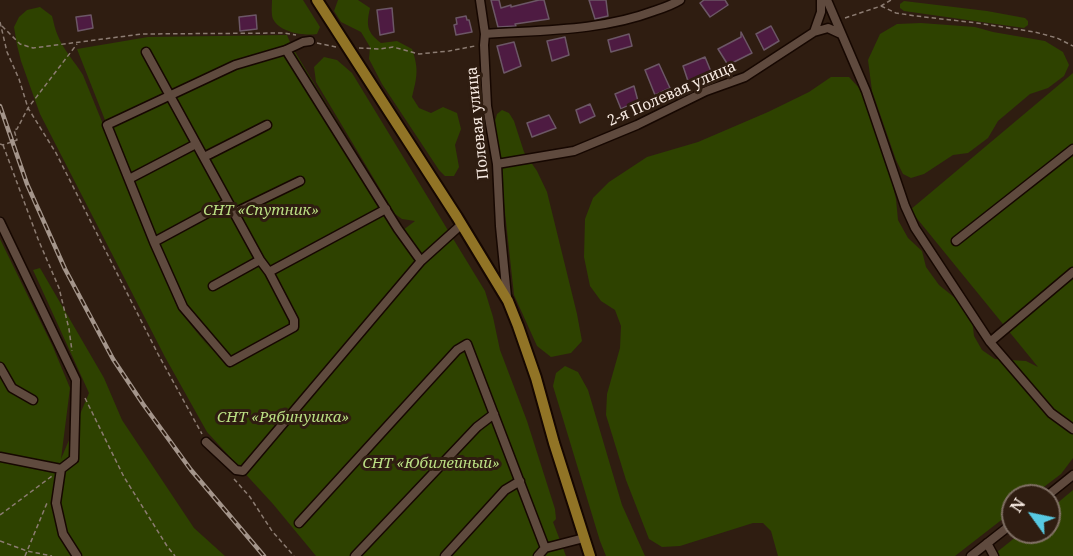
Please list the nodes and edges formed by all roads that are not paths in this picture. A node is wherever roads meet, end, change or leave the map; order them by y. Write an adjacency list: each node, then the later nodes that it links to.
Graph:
1 (317, 0): 24 (main road)
2 (480, 0): 7 (street, Полевая улица)
3 (680, 0): 7 (street)
4 (821, 0): 6 (street)
5 (827, 0): 8 (street)
6 (814, 32): 8 (street); 17 (street, 2-я Полевая улица)
7 (485, 33): 17 (street, Полевая улица)
8 (841, 34): 33 (street)
9 (310, 41): 10 (street)
10 (286, 50): 12 (street); 21 (street)
11 (146, 52): 12 (street)
12 (170, 96): 14 (street); 18 (street)
13 (267, 125): 16 (street)
14 (196, 144): 16 (street); 18 (street)
15 (1073, 150): 25 (street)
16 (204, 157): 20 (street)
17 (498, 164): 32 (street, Полевая улица)
18 (129, 179): 26 (street)
19 (300, 181): 22 (street)
20 (228, 202): 22 (street); 26 (street)
21 (386, 209): 28 (street); 29 (street)
22 (234, 213): 27 (street)
23 (0, 222): 40 (street)
24 (462, 224): 28 (street); 32 (main road)
25 (956, 241)
26 (154, 242): 29 (street)
27 (260, 260): 29 (street); 31 (street)
28 (422, 261): 38 (street)
29 (269, 272)
30 (1073, 272): 33 (street)
31 (213, 286)
32 (508, 301): 46 (main road)
33 (990, 342): 37 (street)
34 (0, 367): 35 (street)
35 (33, 400)
36 (494, 414): 42 (street); 44 (street); 50 (street)
37 (1073, 429)
38 (206, 442)
39 (0, 456): 40 (street)
40 (61, 469): 49 (street)
41 (1073, 475): 43 (street)
42 (519, 481): 48 (street); 51 (street)
43 (1061, 485)
44 (299, 523)
45 (1001, 532): 47 (street)
46 (584, 538): 48 (street); 53 (main road)
47 (987, 543): 54 (street); 55 (street)
48 (545, 548): 52 (street)
49 (77, 556)
50 (355, 556)
51 (445, 556)
52 (538, 556)
53 (590, 556)
54 (971, 556)
55 (994, 556)

